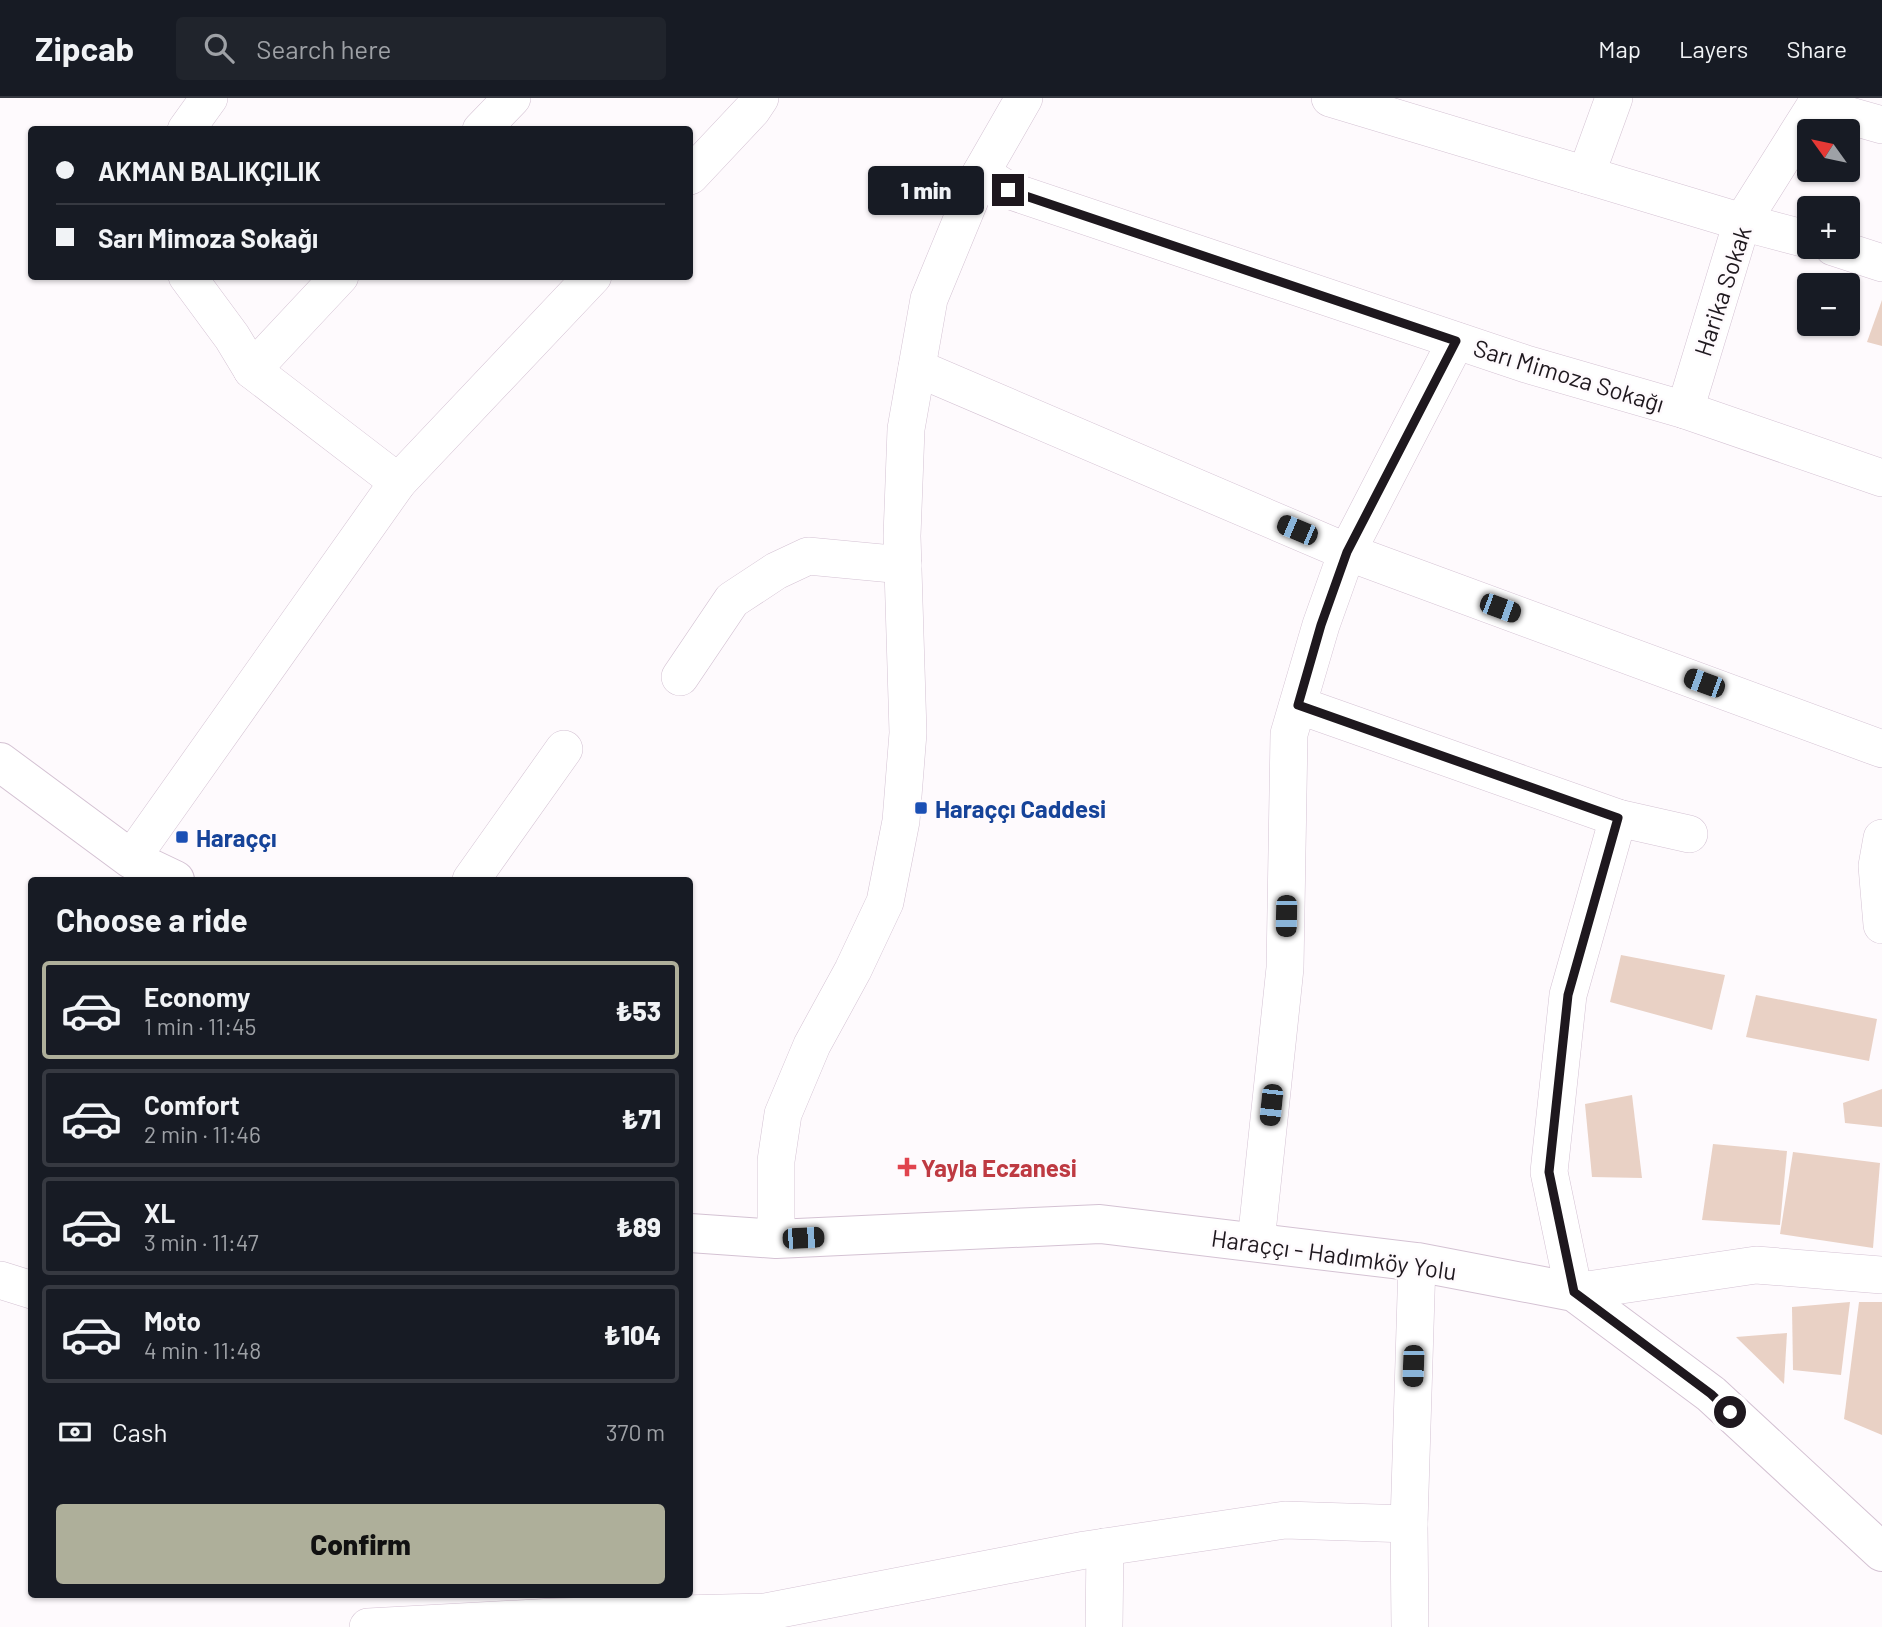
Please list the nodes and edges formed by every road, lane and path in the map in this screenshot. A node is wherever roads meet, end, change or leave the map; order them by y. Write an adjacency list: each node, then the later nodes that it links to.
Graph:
1 (209, 98): 8 (street)
2 (760, 98): 10 (street)
3 (1024, 98): 11 (street)
4 (1330, 98): 12 (street)
5 (1614, 98): 12 (street)
6 (508, 99): 9 (street)
7 (1882, 125): 13 (street, Harika Sokak)
8 (189, 126)
9 (484, 126)
10 (693, 173)
11 (981, 173): 20 (street, Sarı Mimoza Sokağı); 21 (street)
12 (1586, 175): 13 (street)
13 (1742, 222): 14 (street); 23 (street, Harika Sokak)
14 (1797, 237)
15 (1860, 256): 16 (street)
16 (1882, 263)
17 (190, 280): 22 (street)
18 (336, 280): 22 (street)
19 (589, 280): 25 (street)
20 (1456, 341): 23 (street, Sarı Mimoza Sokağı); 26 (street)
21 (917, 368): 26 (street); 27 (street)
22 (252, 370): 25 (street)
23 (1685, 410): 24 (street, Sarı Mimoza Sokağı)
24 (1882, 478)
25 (398, 482): 36 (street)
26 (1347, 552): 29 (street); 31 (street)
27 (903, 565): 28 (street); 41 (street)
28 (680, 677)
29 (1298, 705): 33 (street); 42 (street)
30 (564, 749): 38 (street)
31 (1882, 749)
32 (0, 762): 36 (main road)
33 (1618, 818): 34 (street); 47 (street)
34 (1689, 834)
35 (1882, 838): 39 (street)
36 (131, 859): 37 (main road)
37 (169, 877)
38 (473, 877)
39 (1882, 925)
40 (693, 1233): 41 (main road, Haraççı - Hadımköy Yolu)
41 (776, 1239): 42 (main road, Haraççı - Hadımköy Yolu)
42 (1256, 1242): 43 (main road, Haraççı - Hadımköy Yolu)
43 (1417, 1262): 47 (main road, Haraççı - Hadımköy Yolu); 48 (street)
44 (1882, 1275): 47 (street)
45 (0, 1280): 46 (street)
46 (28, 1289)
47 (1574, 1292): 50 (main road, Haraççı - Hadımköy Yolu)
48 (1409, 1524): 49 (street); 54 (street)
49 (1105, 1547): 51 (street); 53 (street)
50 (1882, 1552)
51 (555, 1613): 52 (street)
52 (368, 1627)
53 (1104, 1627)
54 (1410, 1627)

